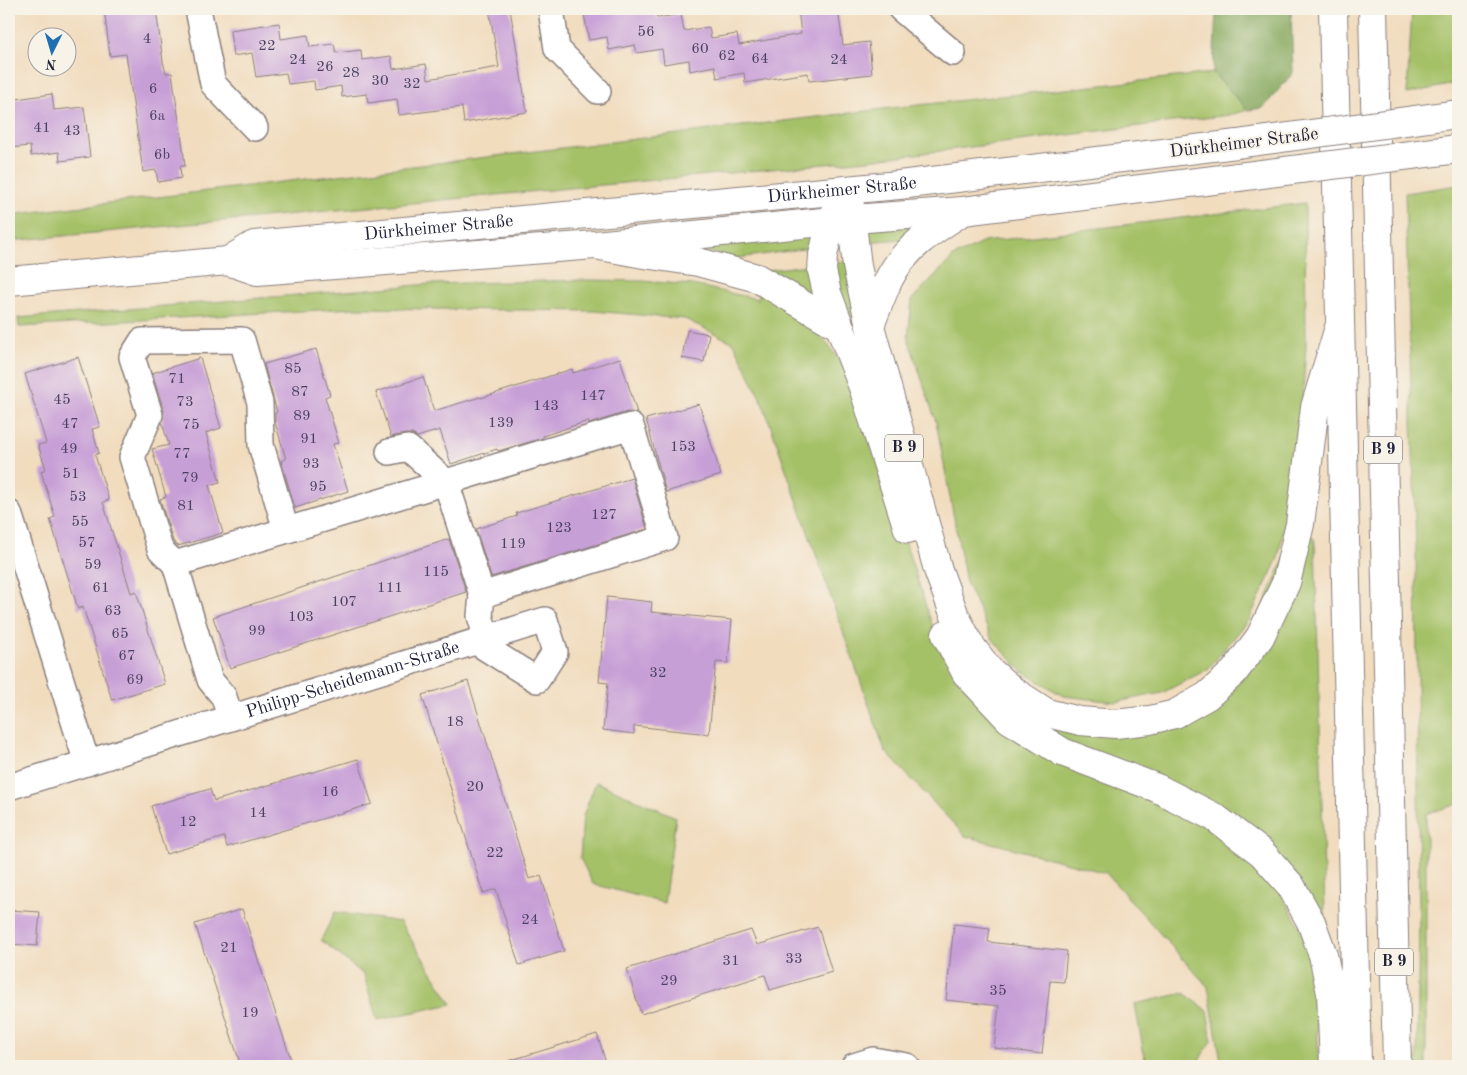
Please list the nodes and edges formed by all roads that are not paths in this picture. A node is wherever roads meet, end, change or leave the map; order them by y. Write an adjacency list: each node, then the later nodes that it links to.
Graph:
1 (198, 9): 11 (street)
2 (551, 9): 9 (street)
3 (901, 9): 8 (street)
4 (1333, 9): 19 (main road, B 9)
5 (1373, 9): 7 (main road, B 9)
6 (1388, 9): 7 (main road)
7 (1374, 42): 35 (main road, B 9)
8 (953, 53)
9 (598, 91)
10 (1458, 114): 13 (main road, Dürkheimer Straße, bridge)
11 (255, 128)
12 (1458, 149): 14 (main road, Dürkheimer Straße, bridge)
13 (848, 190): 15 (main road); 17 (main road, Dürkheimer Straße)
14 (963, 210): 15 (main road, Dürkheimer Straße); 21 (main road)
15 (841, 220): 16 (main road, Dürkheimer Straße); 20 (main road); 21 (main road, B 9)
16 (596, 245): 17 (main road, Dürkheimer Straße); 20 (main road)
17 (228, 261): 18 (main road, Dürkheimer Straße)
18 (9, 281)
19 (1340, 324): 21 (main road, B 9); 34 (main road, B 9)
20 (839, 326): 33 (main road)
21 (870, 326)
22 (389, 452): 23 (street)
23 (446, 482): 25 (street, Philipp-Scheidemann-Straße); 27 (street); 27 (street, Philipp-Scheidemann-Straße)
24 (9, 513): 29 (street)
25 (286, 530): 26 (street, Philipp-Scheidemann-Straße); 26 (street, Philipp-Scheidemann-Straße)
26 (174, 564): 28 (street, Philipp-Scheidemann-Straße)
27 (478, 618): 28 (street, Philipp-Scheidemann-Straße)
28 (226, 697): 29 (street, Philipp-Scheidemann-Straße)
29 (87, 762): 30 (street, Philipp-Scheidemann-Straße)
30 (9, 787)
31 (854, 1066): 32 (street)
32 (907, 1066)
33 (1334, 1066)
34 (1357, 1066)
35 (1396, 1066)

